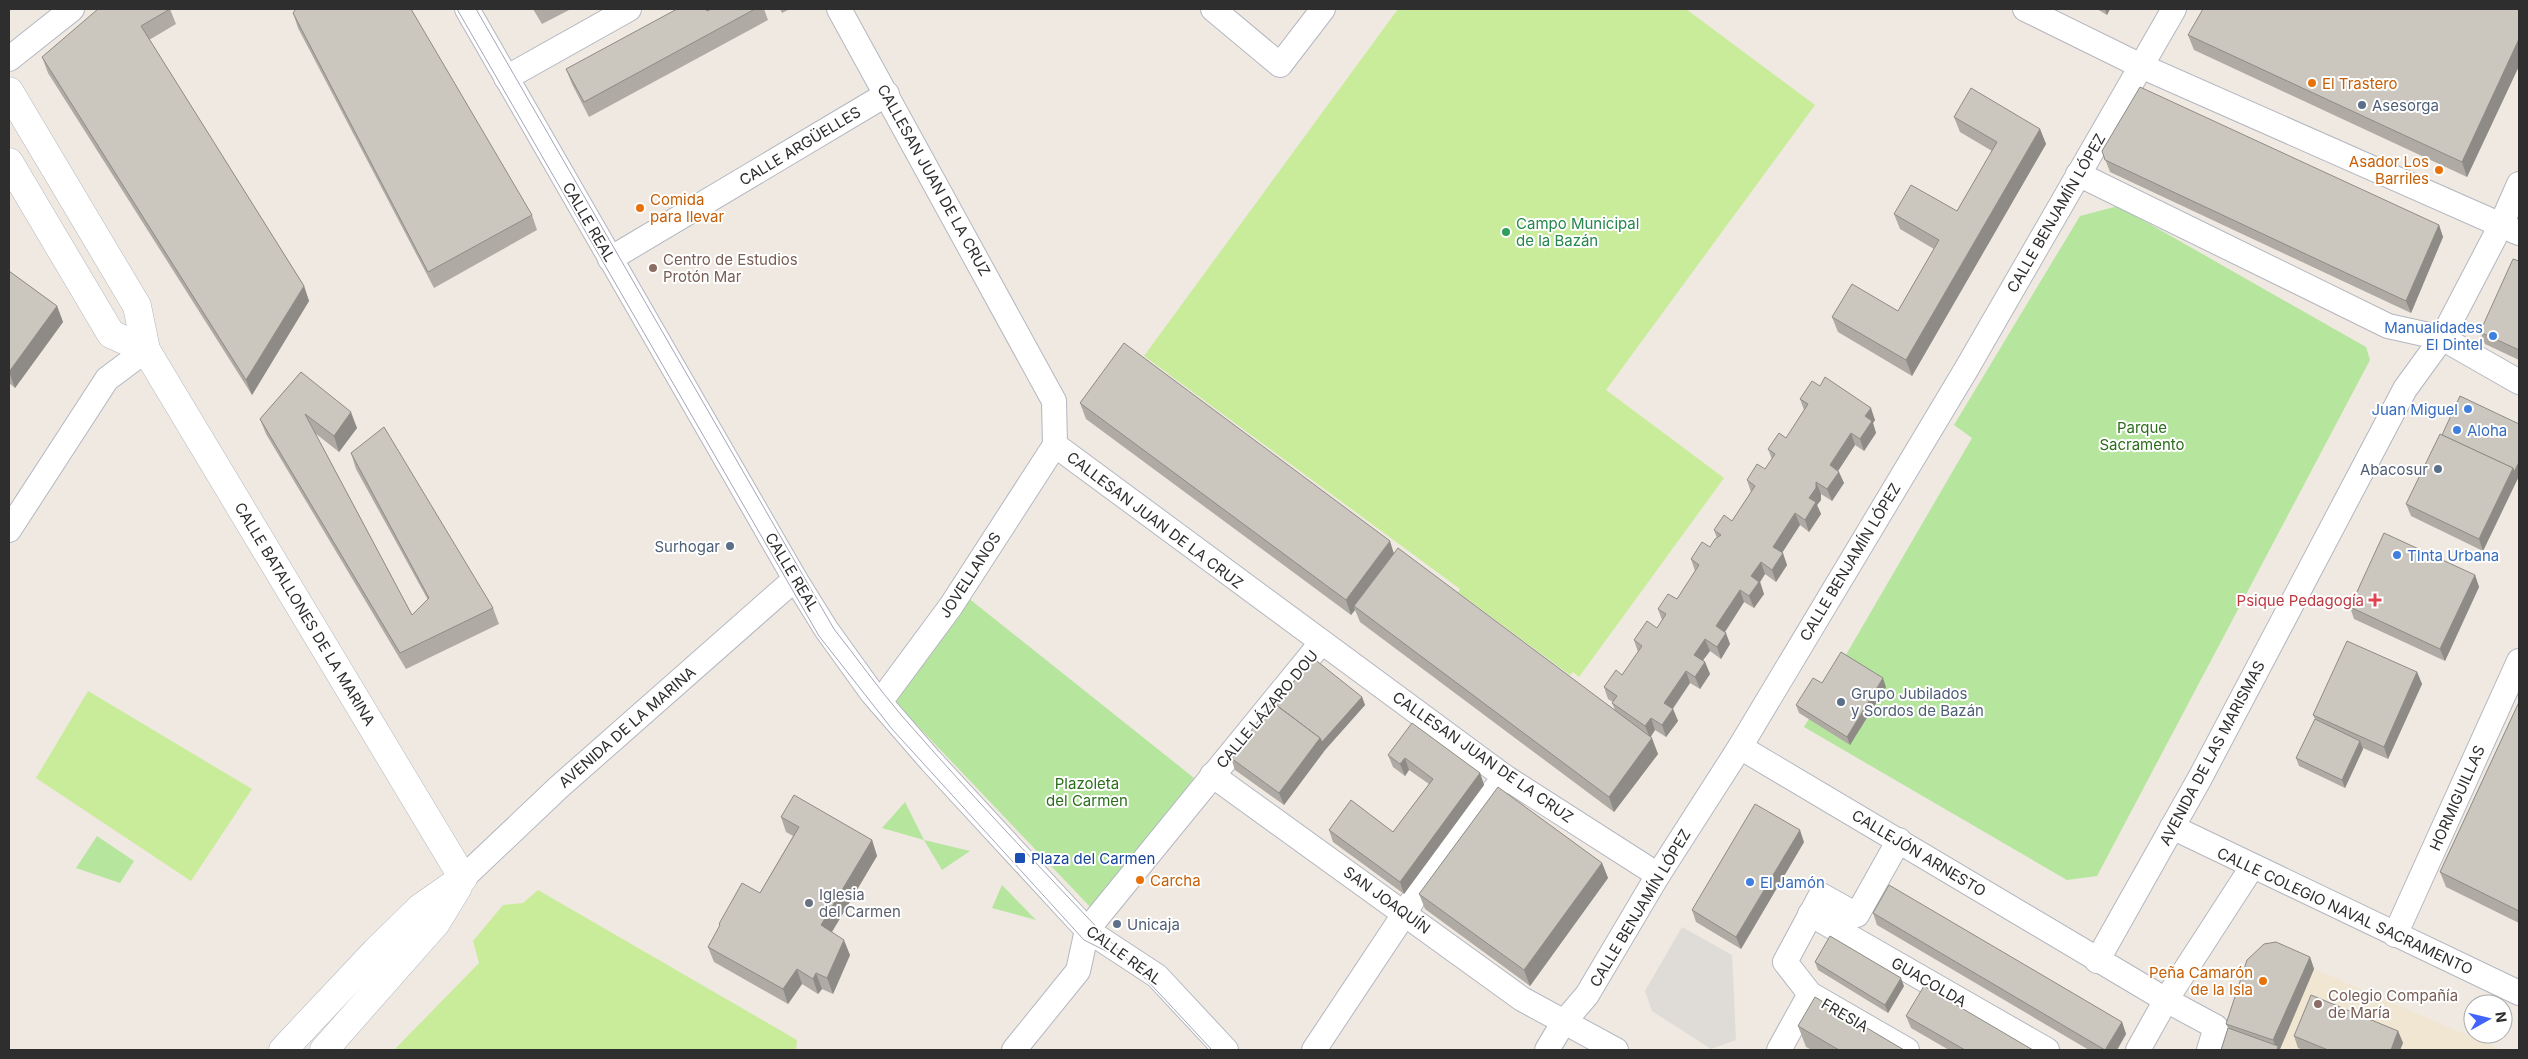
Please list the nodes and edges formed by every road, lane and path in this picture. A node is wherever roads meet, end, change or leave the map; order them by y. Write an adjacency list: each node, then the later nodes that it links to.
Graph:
1 (72, 9): 10 (street)
2 (467, 9): 12 (street, CALLE REAL)
3 (629, 9): 12 (street)
4 (839, 9): 14 (street, CALLESAN JUAN DE LA CRUZ)
5 (1213, 9): 9 (street)
6 (1323, 9): 9 (street)
7 (2025, 9): 11 (street)
8 (2174, 9): 11 (street, CALLE BENJAMÍN LÓPEZ)
9 (1239, 17)
10 (9, 59)
11 (2141, 66): 16 (street, CALLE BENJAMÍN LÓPEZ); 18 (street)
12 (506, 78): 19 (street, CALLE REAL)
13 (9, 91): 21 (street, CALLE BATALLONES DE LA MARINA)
14 (887, 94): 19 (street, CALLE ARGÜELLES); 23 (street, CALLESAN JUAN DE LA CRUZ)
15 (9, 162): 21 (street)
16 (2078, 174): 20 (street); 29 (street, CALLE BENJAMÍN LÓPEZ)
17 (2519, 184): 18 (street, AVENIDA DE LAS MARISMAS)
18 (2510, 229): 20 (street, AVENIDA DE LAS MARISMAS)
19 (610, 259): 25 (street, CALLE REAL)
20 (2442, 338): 22 (street); 32 (street, AVENIDA DE LAS MARISMAS)
21 (146, 350): 24 (street); 36 (street, CALLE BATALLONES DE LA MARINA)
22 (2519, 382)
23 (1055, 445): 26 (street, CALLESAN JUAN DE LA CRUZ); 28 (street, JOVELLANOS)
24 (9, 530)
25 (795, 579): 28 (street, CALLE REAL); 36 (street, AVENIDA DE LA MARINA)
26 (1321, 643): 30 (street, CALLE LÁZARO DOU); 31 (street, CALLESAN JUAN DE LA CRUZ)
27 (2516, 676): 40 (street, HORMIGUILLAS)
28 (880, 702): 39 (street, CALLE REAL)
29 (1740, 747): 33 (street, CALLEJÓN ARNESTO); 35 (street, CALLE BENJAMÍN LÓPEZ)
30 (1212, 775): 37 (street, SAN JOAQUÍN); 39 (street, CALLE LÁZARO DOU)
31 (1505, 777): 35 (street, CALLESAN JUAN DE LA CRUZ); 37 (street)
32 (2172, 827): 34 (street, CALLE COLEGIO NAVAL SACRAMENTO); 41 (street, AVENIDA DE LAS MARISMAS)
33 (1899, 840): 38 (street); 41 (street, CALLEJÓN ARNESTO)
34 (2252, 867): 40 (street, CALLE COLEGIO NAVAL SACRAMENTO); 44 (street)
35 (1658, 875): 45 (street, CALLE BENJAMÍN LÓPEZ)
36 (463, 878): 47 (street, AVENIDA DE LA MARINA); 48 (street, AVENIDA DE LA MARINA)
37 (1405, 913): 45 (street, SAN JOAQUÍN); 51 (street)
38 (1810, 914): 43 (street); 55 (street, GUACOLDA)
39 (1087, 930): 49 (street); 50 (street, CALLE REAL)
40 (2395, 935): 42 (street, CALLE COLEGIO NAVAL SACRAMENTO)
41 (2097, 961): 44 (street)
42 (2519, 993)
43 (1810, 994): 53 (street); 54 (street, FRESIA)
44 (2166, 1000): 56 (street); 57 (street)
45 (1563, 1023): 46 (street, SAN JOAQUÍN); 52 (street, CALLE BENJAMÍN LÓPEZ)
46 (1611, 1048)
47 (283, 1050)
48 (324, 1050)
49 (1014, 1050)
50 (1226, 1050)
51 (1314, 1050)
52 (1548, 1050)
53 (1779, 1050)
54 (1907, 1050)
55 (2047, 1050)
56 (2138, 1050)
57 (2209, 1050)

